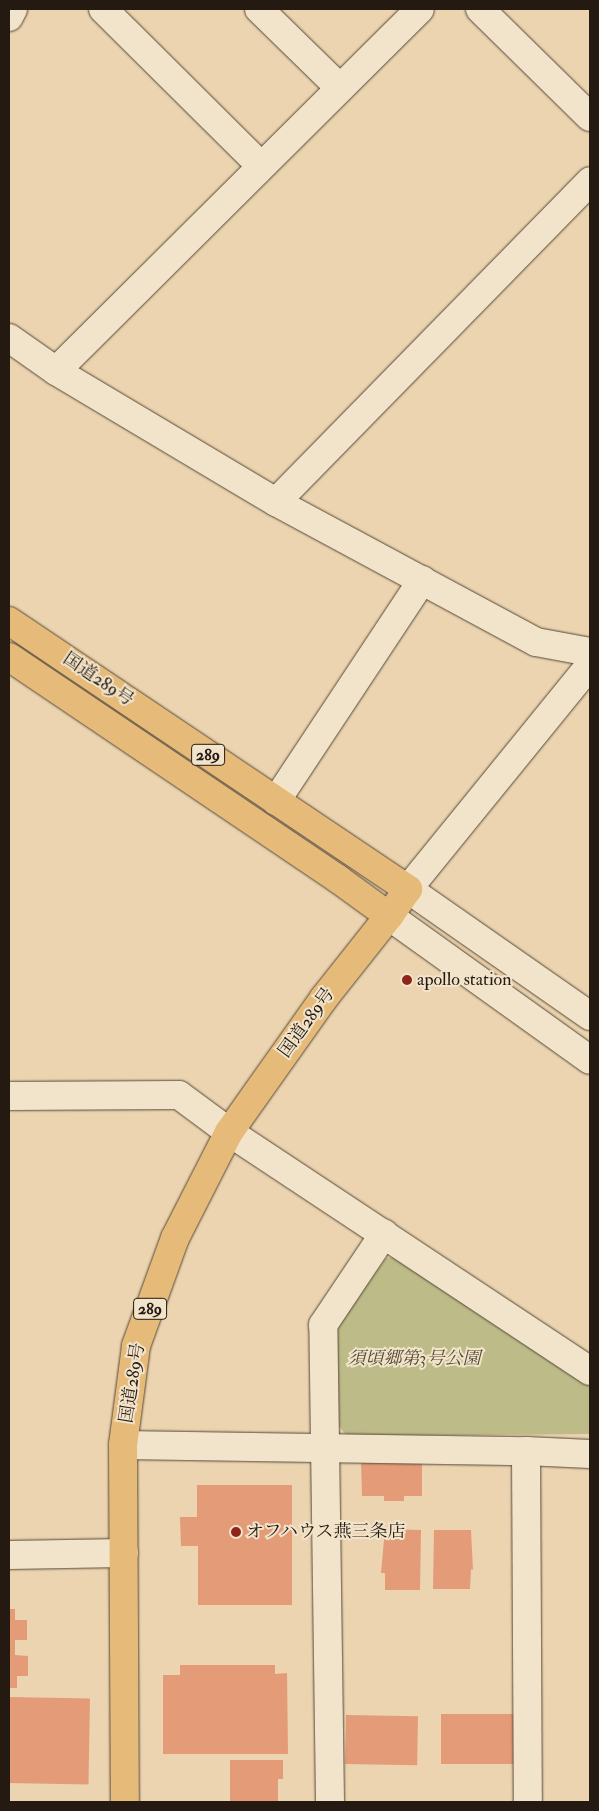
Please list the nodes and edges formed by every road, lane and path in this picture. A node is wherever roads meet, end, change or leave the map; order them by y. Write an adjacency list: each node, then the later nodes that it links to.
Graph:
1 (13, 9): 6 (street)
2 (103, 9): 9 (street)
3 (259, 9): 7 (street)
4 (420, 9): 7 (street)
5 (480, 9): 8 (street)
6 (9, 17)
7 (340, 88): 9 (street)
8 (590, 116)
9 (261, 166): 12 (street)
10 (590, 181): 13 (street)
11 (9, 338): 12 (street)
12 (56, 371): 13 (street)
13 (276, 502): 14 (street)
14 (422, 580): 16 (street); 19 (street)
15 (9, 621): 19 (highway, 国道289号 / 289)
16 (590, 652)
17 (9, 657): 21 (highway, 国道289号 / 289)
18 (590, 665): 20 (street)
19 (276, 801): 20 (highway, 国道289号 / 289)
20 (408, 889): 21 (highway, 国道289号 / 289); 22 (street)
21 (389, 916): 23 (street); 25 (highway, 国道289号 / 289)
22 (590, 1016)
23 (590, 1060)
24 (9, 1096): 25 (street)
25 (229, 1132): 26 (street); 28 (highway, 国道289号 / 289)
26 (384, 1234): 27 (street); 29 (street)
27 (590, 1372)
28 (123, 1445): 29 (street); 32 (highway, 国道289号 / 289)
29 (326, 1448): 30 (street); 35 (street)
30 (526, 1450): 31 (street); 36 (street)
31 (590, 1454)
32 (124, 1553): 33 (street); 34 (highway, 国道289号 / 289)
33 (9, 1555)
34 (125, 1802)
35 (330, 1802)
36 (528, 1802)

